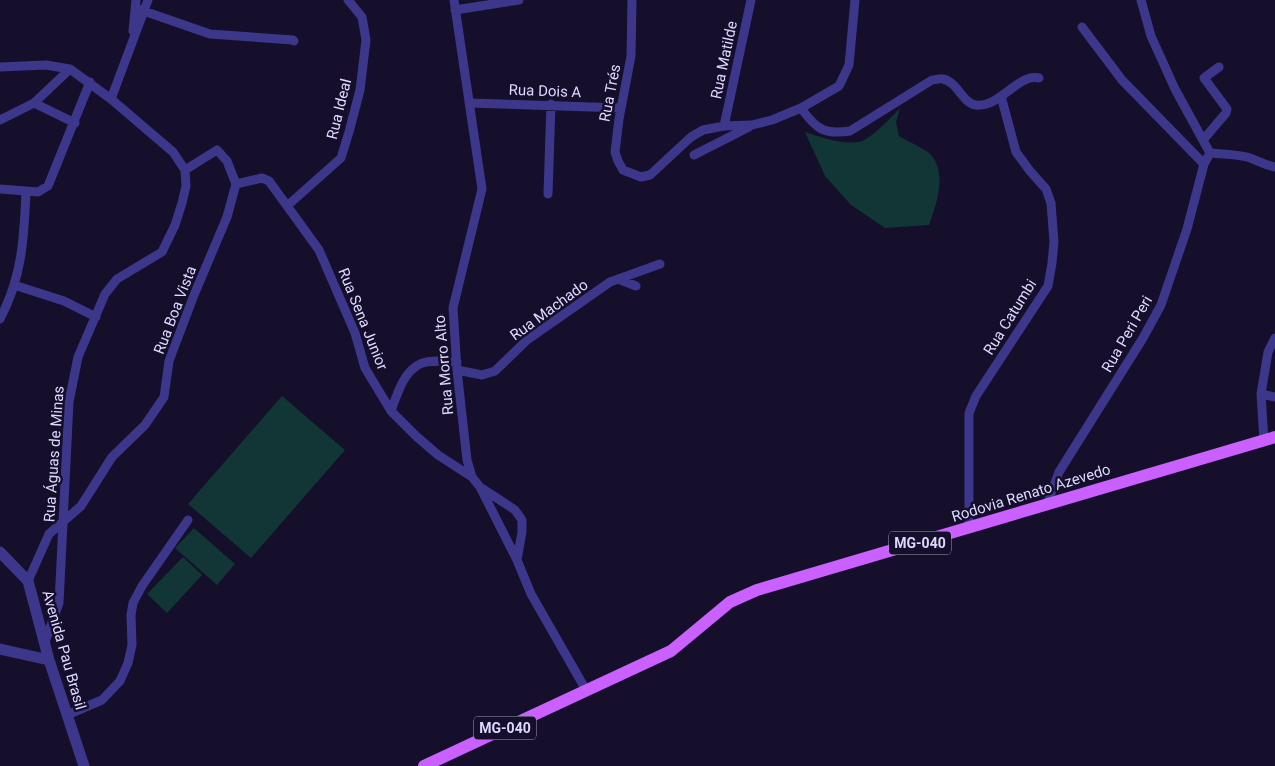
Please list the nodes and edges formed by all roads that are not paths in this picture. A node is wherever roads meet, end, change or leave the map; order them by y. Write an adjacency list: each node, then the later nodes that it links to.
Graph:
1 (148, 0): 9 (street)
2 (348, 0): 38 (street, Rua Ideal)
3 (518, 0): 8 (street)
4 (632, 0): 22 (street, Rua Trés)
5 (751, 0): 27 (street, Rua Matilde)
6 (855, 0): 23 (street)
7 (1141, 0): 28 (street)
8 (454, 5): 20 (street, Rua Morro Alto)
9 (138, 6): 11 (street); 18 (street)
10 (1082, 27): 31 (street)
11 (294, 42)
12 (1219, 67): 28 (street)
13 (0, 68): 14 (street)
14 (70, 69): 16 (street); 19 (street)
15 (1039, 78): 17 (street)
16 (90, 82): 18 (street); 25 (street)
17 (1002, 96): 23 (street); 56 (street, Rua Catumbi)
18 (111, 99): 33 (street)
19 (34, 103): 24 (street); 25 (street)
20 (469, 103): 21 (street, Rua Dois A); 46 (street, Rua Morro Alto)
21 (550, 104): 22 (street, Rua Dois A); 37 (street)
22 (621, 108): 27 (street, Rua Trés)
23 (801, 108): 26 (street)
24 (0, 120)
25 (75, 123): 36 (street)
26 (752, 125): 27 (street); 30 (street)
27 (724, 126)
28 (1203, 140): 29 (street)
29 (1210, 153): 31 (street, Rua Peri Peri); 32 (street)
30 (694, 155)
31 (1204, 164): 53 (street, Rua Peri Peri)
32 (1275, 167)
33 (185, 170): 34 (street); 43 (street, Rua Águas de Minas)
34 (236, 184): 38 (street, Rua Sena Junior); 54 (street, Rua Boa Vista)
35 (0, 189): 36 (street)
36 (26, 192): 41 (street)
37 (548, 194)
38 (287, 206): 49 (street, Rua Sena Junior)
39 (660, 264): 40 (street, Rua Machado)
40 (618, 279): 42 (street); 46 (street, Rua Machado)
41 (14, 285): 43 (street); 44 (street)
42 (636, 286)
43 (96, 317): 54 (street, Rua Águas de Minas)
44 (0, 319)
45 (1275, 338): 47 (street)
46 (457, 366): 49 (street, Rua Machado); 51 (street, Rua Morro Alto)
47 (1261, 394): 48 (street); 50 (street)
48 (1275, 397)
49 (391, 411): 51 (street, Rua Sena Junior)
50 (1269, 439): 53 (main road, Rodovia Renato Azevedo / MG-040)
51 (472, 477): 52 (street, Rua Morro Alto)
52 (480, 487): 58 (street); 58 (street, Rua Morro Alto)
53 (1047, 504): 56 (main road, Rodovia Renato Azevedo / MG-040)
54 (64, 520): 59 (street, Rua Boa Vista); 60 (street, Rua Águas de Minas)
55 (188, 520): 64 (street)
56 (970, 528): 63 (main road, Rodovia Renato Azevedo / MG-040)
57 (0, 552): 59 (street, Avenida Pau Brasil)
58 (517, 560): 63 (street)
59 (28, 581): 60 (street, Avenida Pau Brasil)
60 (45, 642): 62 (street, Avenida Pau Brasil)
61 (0, 649): 62 (street)
62 (48, 660): 64 (street, Avenida Pau Brasil)
63 (586, 690): 66 (main road, Rodovia Renato Azevedo / MG-040)
64 (67, 715): 65 (street, Avenida Pau Brasil)
65 (84, 766)
66 (424, 766)

